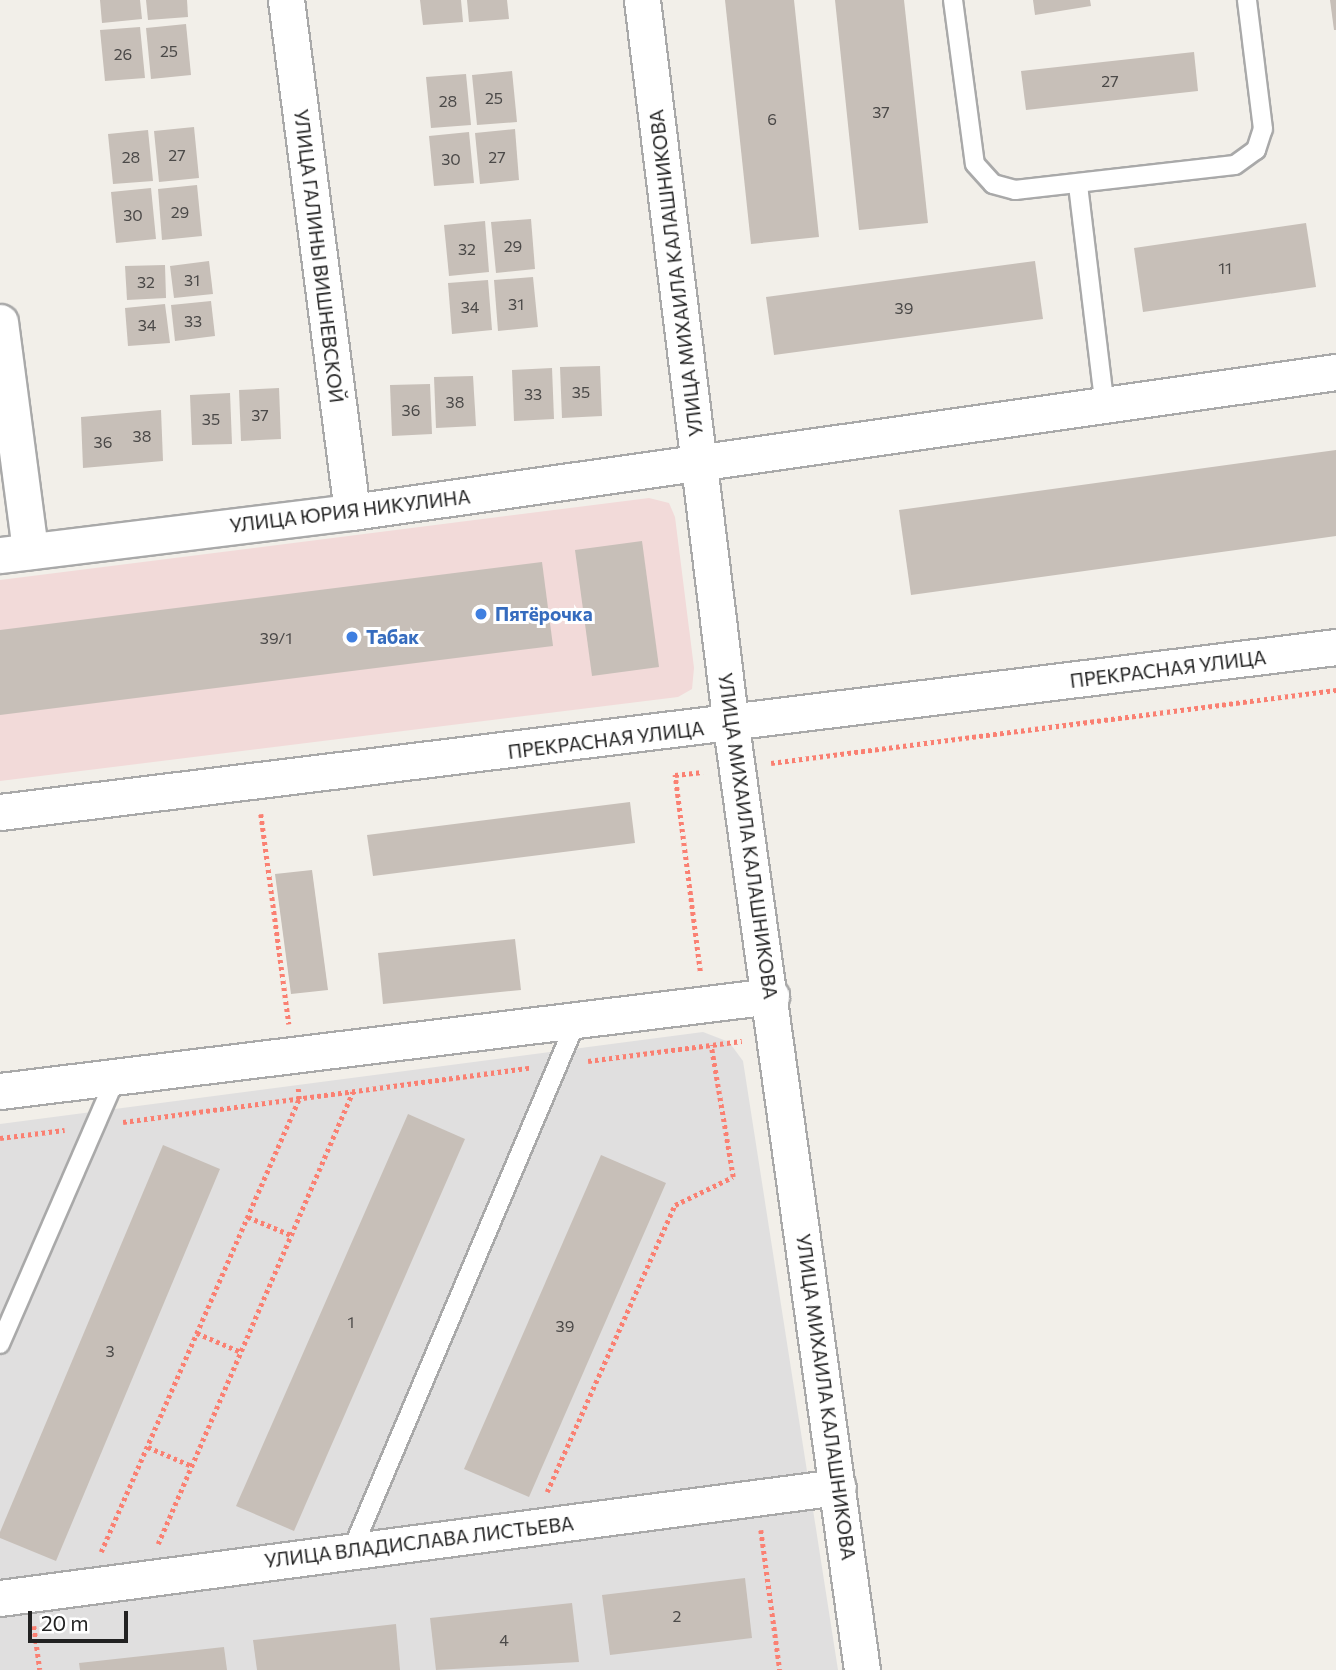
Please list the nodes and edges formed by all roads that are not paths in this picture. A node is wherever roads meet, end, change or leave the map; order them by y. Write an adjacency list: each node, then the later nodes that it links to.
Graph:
1 (286, 0): 10 (street, УЛИЦА ГАЛИНЫ ВИШНЕВСКОЙ)
2 (642, 0): 9 (street, УЛИЦА МИХАИЛА КАЛАШНИКОВА)
3 (953, 0): 5 (lane)
4 (1247, 0): 5 (lane)
5 (1078, 186): 8 (lane)
6 (0, 322): 11 (street)
7 (1336, 372): 8 (street, УЛИЦА ЮРИЯ НИКУЛИНА)
8 (1104, 401): 9 (street, УЛИЦА ЮРИЯ НИКУЛИНА)
9 (699, 464): 10 (street, УЛИЦА ЮРИЯ НИКУЛИНА); 13 (street, УЛИЦА МИХАИЛА КАЛАШНИКОВА)
10 (352, 512): 11 (street, УЛИЦА ЮРИЯ НИКУЛИНА)
11 (15, 553)
12 (1336, 647): 13 (street, ПРЕКРАСНАЯ УЛИЦА)
13 (731, 726): 14 (street, ПРЕКРАСНАЯ УЛИЦА); 15 (street, УЛИЦА МИХАИЛА КАЛАШНИКОВА)
14 (0, 812)
15 (771, 996): 16 (street); 20 (street, УЛИЦА МИХАИЛА КАЛАШНИКОВА)
16 (578, 1017): 17 (street); 21 (lane)
17 (116, 1077): 18 (street); 19 (lane)
18 (0, 1091)
19 (0, 1344)
20 (838, 1488): 21 (street, УЛИЦА ВЛАДИСЛАВА ЛИСТЬЕВА); 23 (street, УЛИЦА МИХАИЛА КАЛАШНИКОВА)
21 (352, 1550): 22 (street, УЛИЦА ВЛАДИСЛАВА ЛИСТЬЕВА)
22 (15, 1596)
23 (862, 1670)

